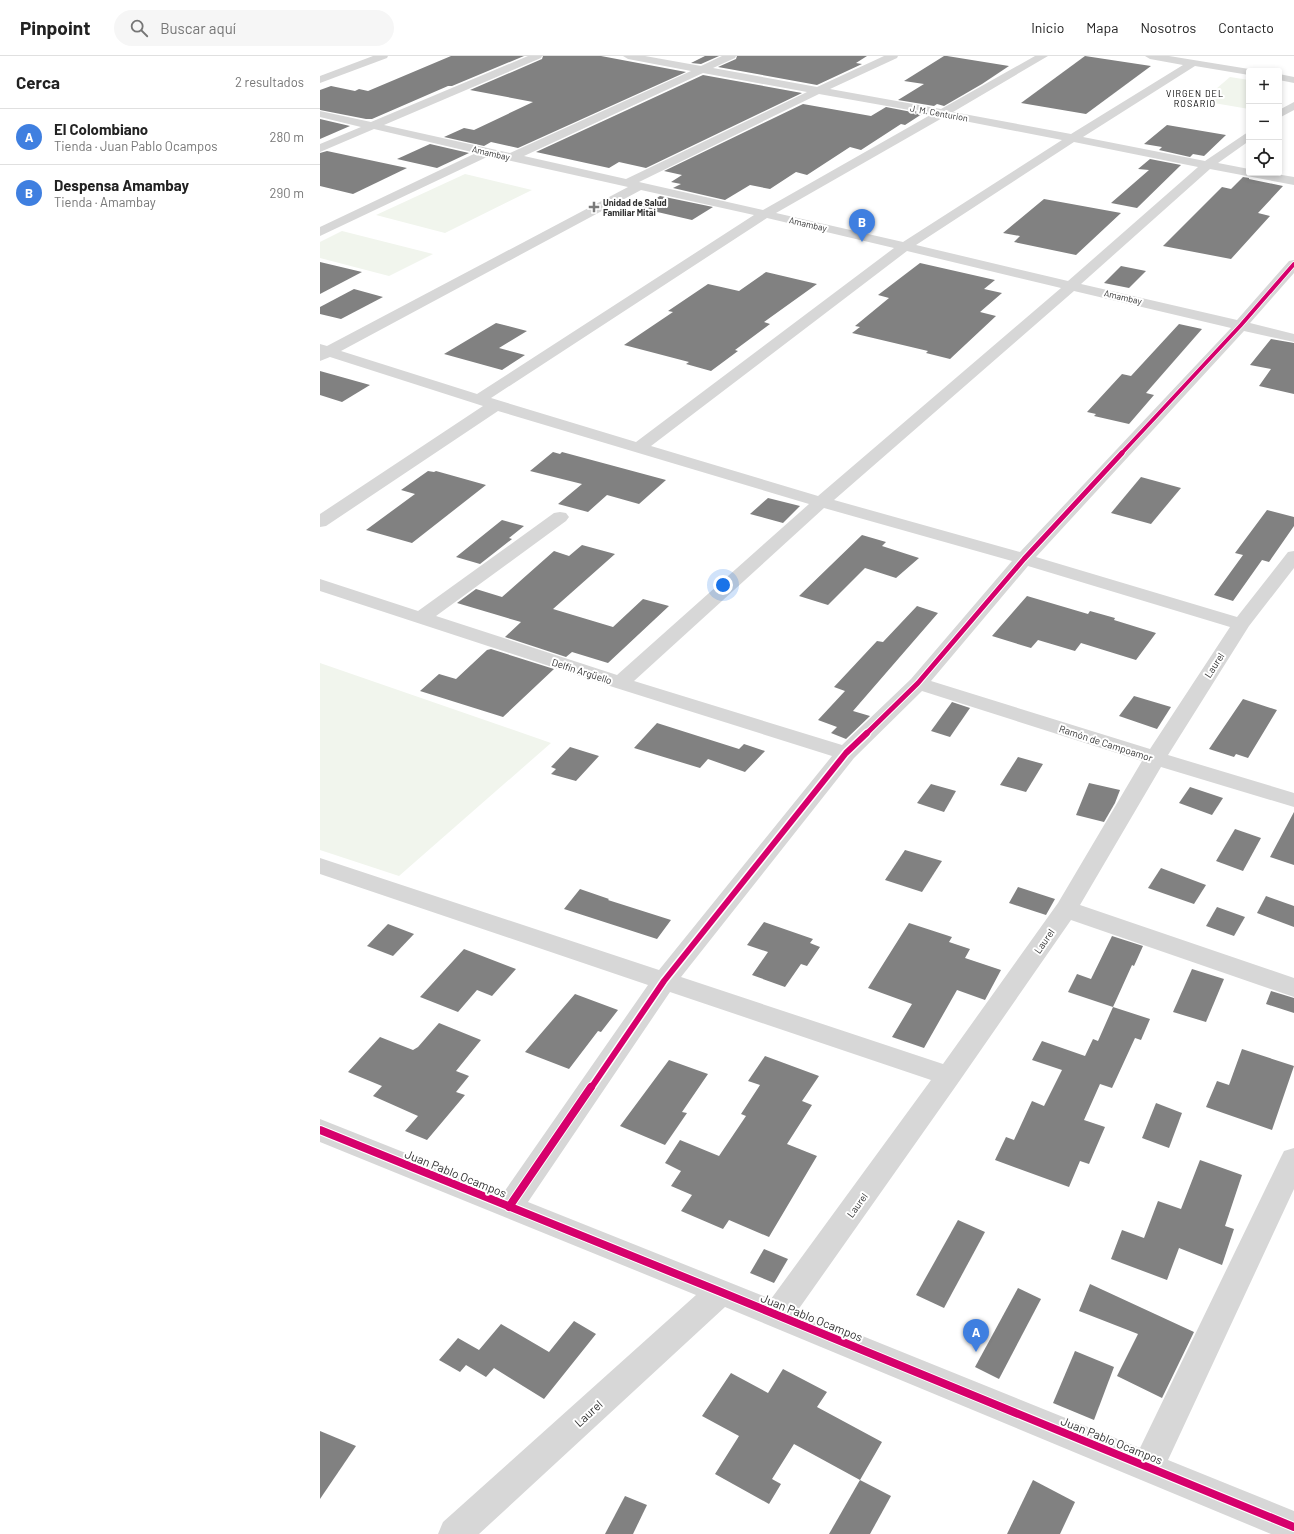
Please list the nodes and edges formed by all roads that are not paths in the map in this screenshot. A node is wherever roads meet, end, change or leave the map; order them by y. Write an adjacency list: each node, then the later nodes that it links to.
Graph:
1 (383, 56): 14 (street)
2 (537, 56): 21 (street)
3 (628, 56): 11 (street, J. M. Centurion)
4 (731, 56): 11 (street)
5 (893, 56): 16 (street)
6 (1043, 56): 18 (street)
7 (1150, 56): 9 (street)
8 (1229, 60): 10 (street)
9 (1193, 63): 10 (street); 22 (street)
10 (1219, 68): 12 (street)
11 (700, 70): 16 (street, J. M. Centurion); 26 (street)
12 (1246, 72)
13 (1282, 78): 15 (street)
14 (320, 80)
15 (1294, 80)
16 (817, 91): 18 (street, J. M. Centurion); 31 (street)
17 (1294, 105): 19 (street)
18 (943, 113): 22 (street, J. M. Centurion); 32 (street)
19 (1282, 113)
20 (320, 114): 21 (street, Amambay)
21 (373, 126): 24 (street); 25 (street, Amambay)
22 (1073, 138): 27 (street, J. M. Centurion); 34 (street)
23 (1246, 138): 27 (street)
24 (320, 148)
25 (487, 152): 26 (street, Amambay); 33 (street)
26 (512, 157): 31 (street, Amambay)
27 (1207, 165): 28 (street, J. M. Centurion); 36 (street)
28 (1246, 172)
29 (1266, 176): 30 (street, J. M. Centurion)
30 (1294, 181)
31 (633, 185): 32 (street, Amambay); 39 (street)
32 (765, 214): 34 (street, Amambay); 40 (street)
33 (320, 232)
34 (906, 246): 36 (street, Amambay); 42 (street)
35 (1292, 270): 37 (street)
36 (1072, 285): 37 (street, Amambay); 43 (street)
37 (1241, 325): 38 (street, Amambay); 47 (street)
38 (1294, 338)
39 (323, 352): 40 (street)
40 (478, 400): 41 (street)
41 (496, 405): 42 (street); 45 (street)
42 (640, 447): 43 (street)
43 (821, 502): 47 (street); 51 (street)
44 (560, 517): 49 (street)
45 (320, 522)
46 (1294, 556): 50 (street, Laurel)
47 (1024, 559): 50 (street); 52 (street)
48 (320, 585): 49 (street, Delfín Argüello)
49 (420, 618): 51 (street, Delfín Argüello)
50 (1241, 624): 54 (street, Laurel)
51 (620, 683): 53 (street, Delfín Argüello)
52 (918, 683): 53 (street); 54 (street, Ramón de Campoamor)
53 (846, 753): 58 (street)
54 (1155, 758): 55 (street, Ramón de Campoamor); 57 (street, Laurel)
55 (1294, 800)
56 (320, 866): 58 (street)
57 (1066, 909): 59 (street); 60 (street, Laurel)
58 (664, 981): 60 (street); 63 (street)
59 (1294, 988)
60 (949, 1076): 65 (street, Laurel)
61 (320, 1130): 63 (street, Juan Pablo Ocampos)
62 (1294, 1159): 66 (street)
63 (508, 1207): 64 (street, Juan Pablo Ocampos)
64 (721, 1292): 65 (street, Juan Pablo Ocampos); 68 (street, Laurel)
65 (778, 1315): 66 (street, Juan Pablo Ocampos)
66 (1148, 1467): 67 (street, Juan Pablo Ocampos)
67 (1294, 1527)
68 (455, 1534)

